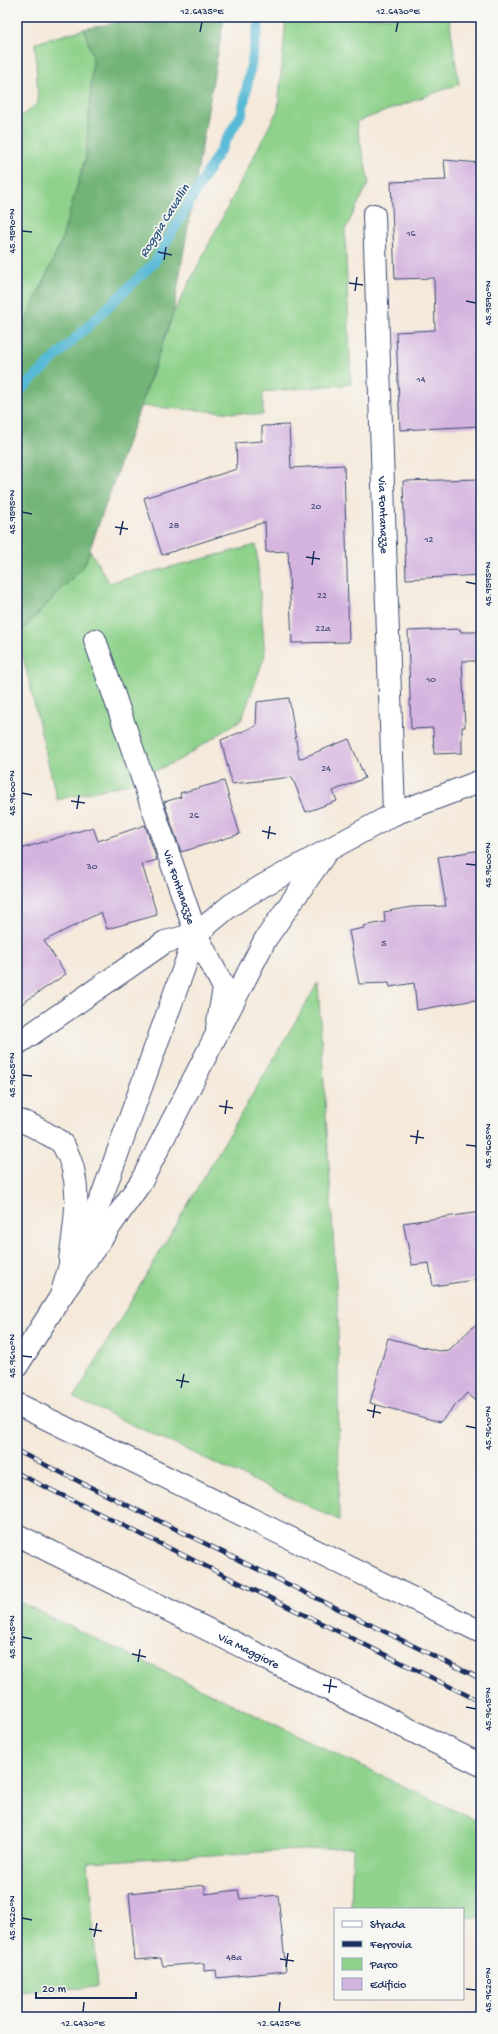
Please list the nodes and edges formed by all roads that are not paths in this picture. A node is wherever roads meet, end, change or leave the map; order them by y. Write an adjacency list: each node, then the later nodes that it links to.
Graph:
1 (374, 215): 4 (street, Via Fontanazze)
2 (95, 640): 6 (street, Via Fontanazze)
3 (481, 781): 4 (street)
4 (394, 814): 5 (street)
5 (328, 850): 6 (street); 7 (street)
6 (196, 934): 7 (street); 8 (street, Via Fontanazze); 10 (street)
7 (215, 1039): 11 (street)
8 (17, 1044)
9 (17, 1120): 10 (street)
10 (70, 1266): 11 (street)
11 (61, 1296): 12 (street)
12 (17, 1366)
13 (17, 1404): 15 (street)
14 (17, 1535): 16 (street, Via Maggiore)
15 (481, 1632)
16 (481, 1765)

